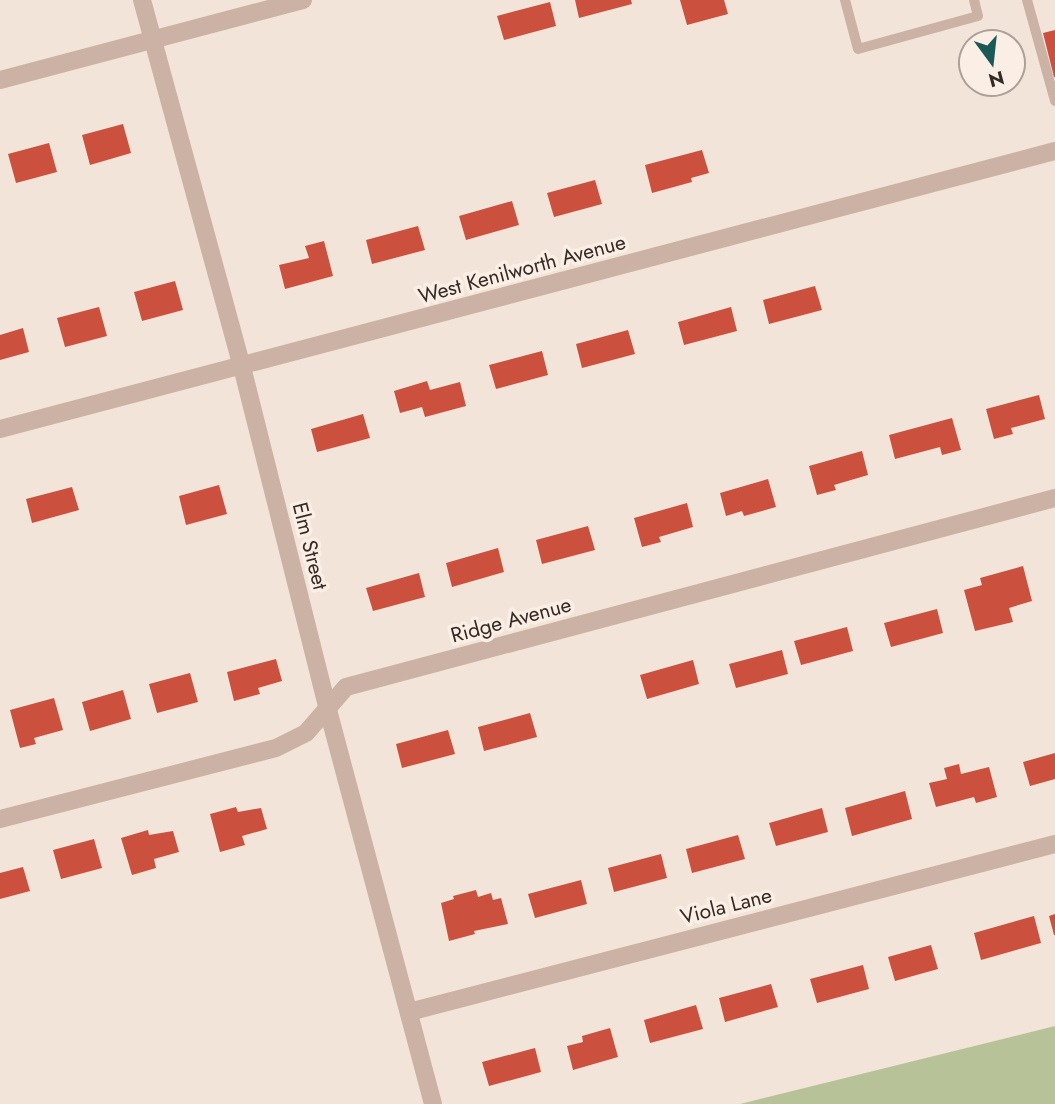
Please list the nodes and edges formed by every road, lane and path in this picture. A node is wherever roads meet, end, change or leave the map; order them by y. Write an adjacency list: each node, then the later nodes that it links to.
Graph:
1 (142, 0): 6 (street, Elm Street)
2 (303, 0): 6 (street)
3 (845, 0): 4 (lane)
4 (974, 0)
5 (1027, 0): 8 (lane)
6 (153, 39): 7 (street); 10 (street, Elm Street)
7 (0, 80)
8 (1055, 101)
9 (1055, 151): 10 (street, West Kenilworth Avenue)
10 (242, 367): 11 (street, West Kenilworth Avenue); 13 (street, Elm Street)
11 (0, 429)
12 (1055, 498): 13 (street, Ridge Avenue)
13 (328, 710): 14 (street, Ridge Avenue); 16 (street, Elm Street)
14 (0, 819)
15 (1055, 845): 16 (street, Viola Lane)
16 (408, 1012): 17 (street, Elm Street)
17 (433, 1104)

